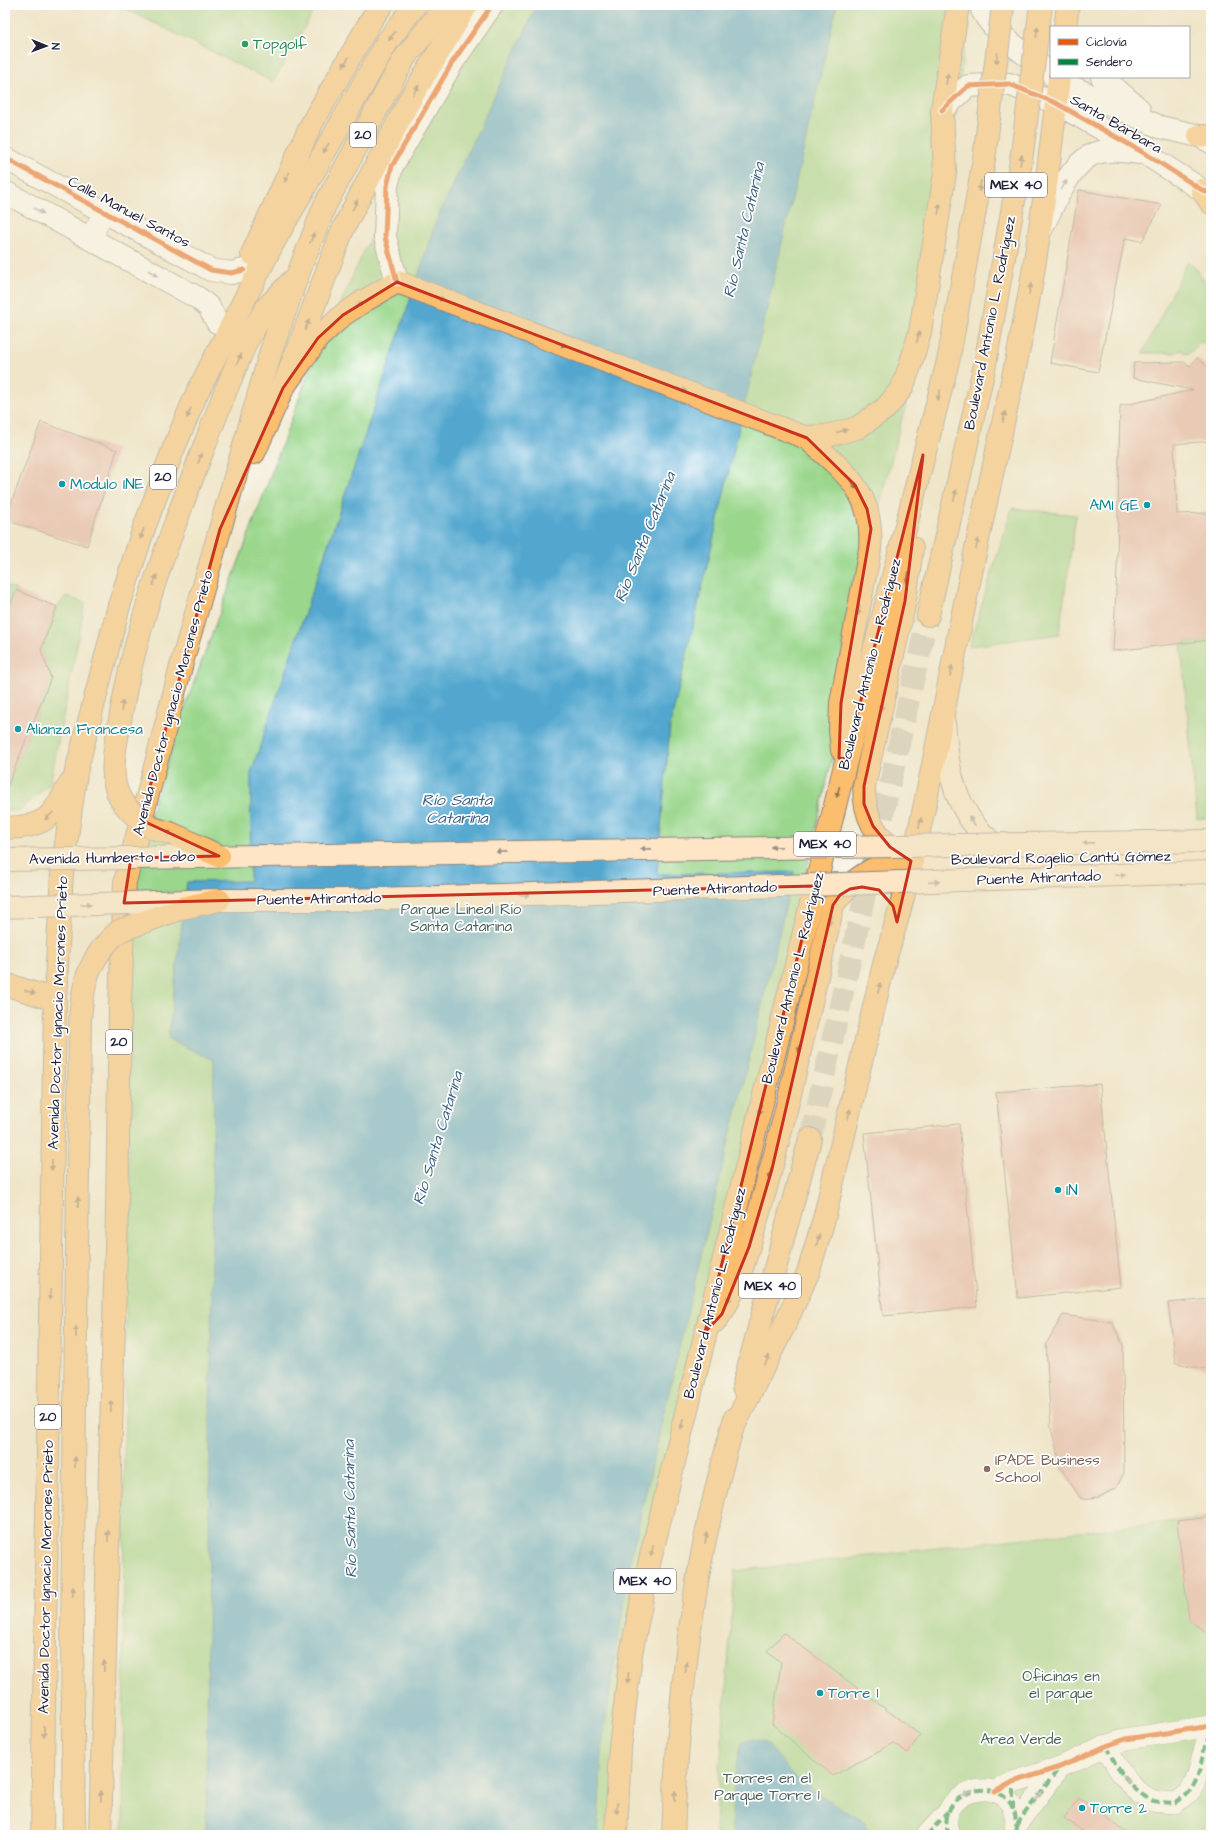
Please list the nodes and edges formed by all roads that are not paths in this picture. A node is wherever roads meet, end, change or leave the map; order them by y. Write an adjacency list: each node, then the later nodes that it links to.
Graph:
1 (382, 5): 28 (main road, one-way to 28)
2 (415, 5): 33 (main road, Avenida Doctor Ignacio Morones Prieto / 20, one-way to 33)
3 (446, 5): 29 (main road, Avenida Doctor Ignacio Morones Prieto / 20, one-way to 3)
4 (467, 5): 32 (main road, one-way to 4)
5 (492, 5): 30 (street)
6 (958, 5): 18 (main road, one-way to 6)
7 (980, 5): 13 (street, Santa Bárbara)
8 (1003, 5): 35 (main road, Boulevard Antonio L. Rodríguez / MEX 40, one-way to 35, bridge)
9 (1041, 5): 37 (main road, Boulevard Antonio L. Rodríguez / MEX 40, one-way to 9, bridge)
10 (1069, 5): 11 (main road); 12 (street)
11 (1065, 26)
12 (1076, 26)
13 (1050, 72)
14 (1056, 78): 17 (main road)
15 (1058, 78): 19 (street, Santa Bárbara)
16 (1103, 78): 19 (street)
17 (1056, 103): 18 (street, Santa Bárbara); 21 (street, Santa Bárbara); 26 (main road)
18 (942, 110): 34 (main road, one-way to 18)
19 (1160, 127): 20 (street, Santa Bárbara)
20 (1207, 138)
21 (1146, 154): 24 (street, Santa Bárbara); 26 (street, one-way to 21)
22 (5, 158): 25 (street, Calle Manuel Santos)
23 (5, 192): 27 (street, one-way to 27)
24 (1208, 196)
25 (104, 213): 27 (street); 28 (street, Calle Manuel Santos)
26 (1039, 232): 38 (main road, one-way to 26)
27 (90, 238): 31 (street, one-way to 31)
28 (244, 270): 31 (main road)
29 (298, 274): 36 (main road, Avenida Doctor Ignacio Morones Prieto / 20); 44 (main road, one-way to 29, bridge)
30 (400, 283): 32 (main road, one-way to 30); 34 (main road, one-way to 34)
31 (217, 322): 33 (main road)
32 (283, 388): 36 (main road, one-way to 32)
33 (197, 393): 40 (main road, Avenida Doctor Ignacio Morones Prieto / 20, one-way to 40)
34 (806, 437): 39 (main road, one-way to 39)
35 (923, 456): 39 (main road, Boulevard Antonio L. Rodríguez / MEX 40); 47 (main road, one-way to 47)
36 (220, 529): 68 (main road, Avenida Doctor Ignacio Morones Prieto / 20, one-way to 36)
37 (928, 615)
38 (943, 710): 45 (main road, one-way to 38); 47 (main road, one-way to 38)
39 (844, 769): 56 (main road, Boulevard Antonio L. Rodríguez / MEX 40, one-way to 56)
40 (76, 772): 41 (main road, one-way to 41); 54 (main road, Avenida Doctor Ignacio Morones Prieto / 20)
41 (5, 828)
42 (1211, 841): 44 (main road, one-way to 44, bridge)
43 (1211, 854): 45 (main road, Boulevard Rogelio Cantú Gómez)
44 (220, 856): 46 (main road, Avenida Humberto Lobo, bridge)
45 (1008, 859): 47 (main road, Boulevard Rogelio Cantú Gómez)
46 (5, 860)
47 (911, 861): 49 (main road); 52 (main road)
48 (1211, 872): 50 (main road, Puente Atirantado, one-way to 48, bridge)
49 (840, 894): 52 (main road); 56 (main road, one-way to 56)
50 (219, 900): 51 (main road, one-way to 50, bridge); 67 (main road, one-way to 50, bridge)
51 (5, 907)
52 (897, 922): 57 (main road, one-way to 52)
53 (5, 984): 54 (main road, one-way to 54)
54 (55, 1000): 66 (main road, Avenida Doctor Ignacio Morones Prieto / 20, one-way to 66)
55 (810, 1139): 57 (main road, MEX 40)
56 (705, 1332): 69 (main road, Boulevard Antonio L. Rodríguez / MEX 40, one-way to 69)
57 (731, 1432): 70 (main road, MEX 40, one-way to 57)
58 (1211, 1726): 60 (street)
59 (1211, 1733): 60 (street, one-way to 59)
60 (1106, 1746): 61 (street)
61 (1060, 1766): 62 (street); 65 (street, one-way to 61)
62 (1014, 1782): 63 (street); 65 (street)
63 (995, 1792): 64 (street, one-way to 64); 65 (street)
64 (950, 1811): 71 (street); 72 (street)
65 (1014, 1823)
66 (42, 1835)
67 (74, 1835)
68 (100, 1835)
69 (616, 1835)
70 (673, 1835)
71 (927, 1835)
72 (949, 1835)

